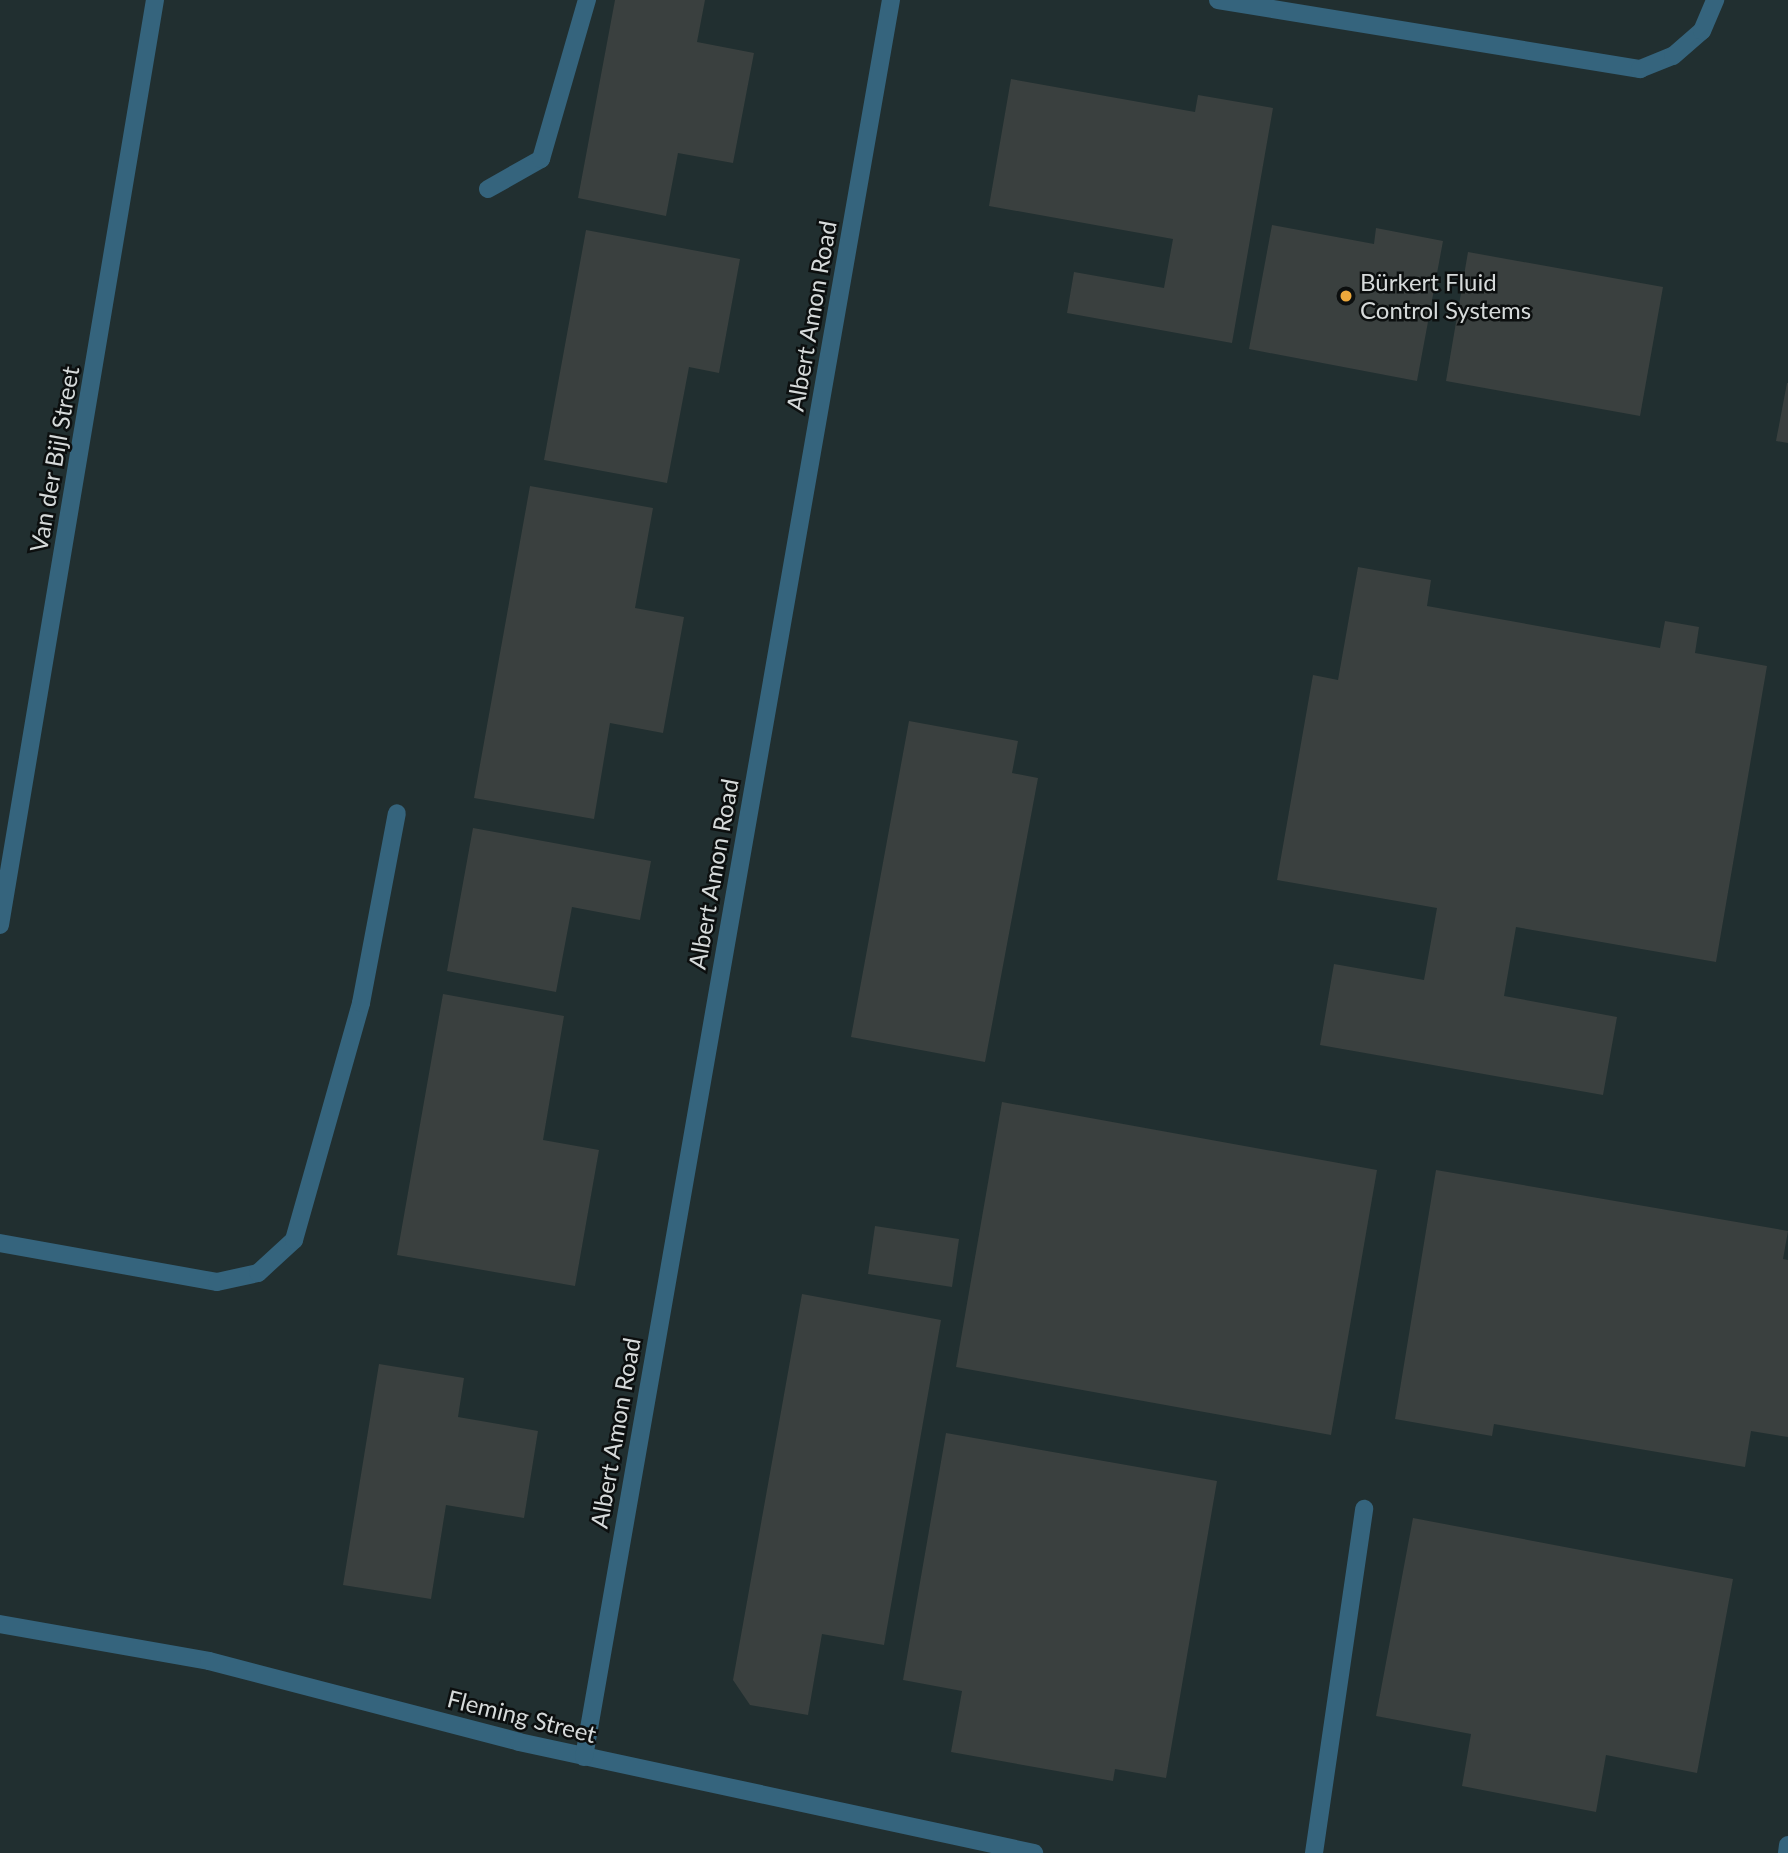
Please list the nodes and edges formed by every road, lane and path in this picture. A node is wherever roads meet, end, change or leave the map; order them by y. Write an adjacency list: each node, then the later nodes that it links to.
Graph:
1 (155, 0): 8 (street, Van der Bijl Street)
2 (587, 0): 6 (street)
3 (891, 0): 12 (street, Albert Amon Road)
4 (1218, 0): 5 (street)
5 (1716, 0)
6 (488, 188)
7 (397, 813): 9 (street)
8 (0, 925)
9 (0, 1243)
10 (1364, 1509): 15 (street)
11 (0, 1624): 12 (street, Fleming Street)
12 (584, 1757): 14 (street, Fleming Street)
13 (1788, 1845): 16 (street)
14 (1034, 1853)
15 (1314, 1853)
16 (1787, 1853)

